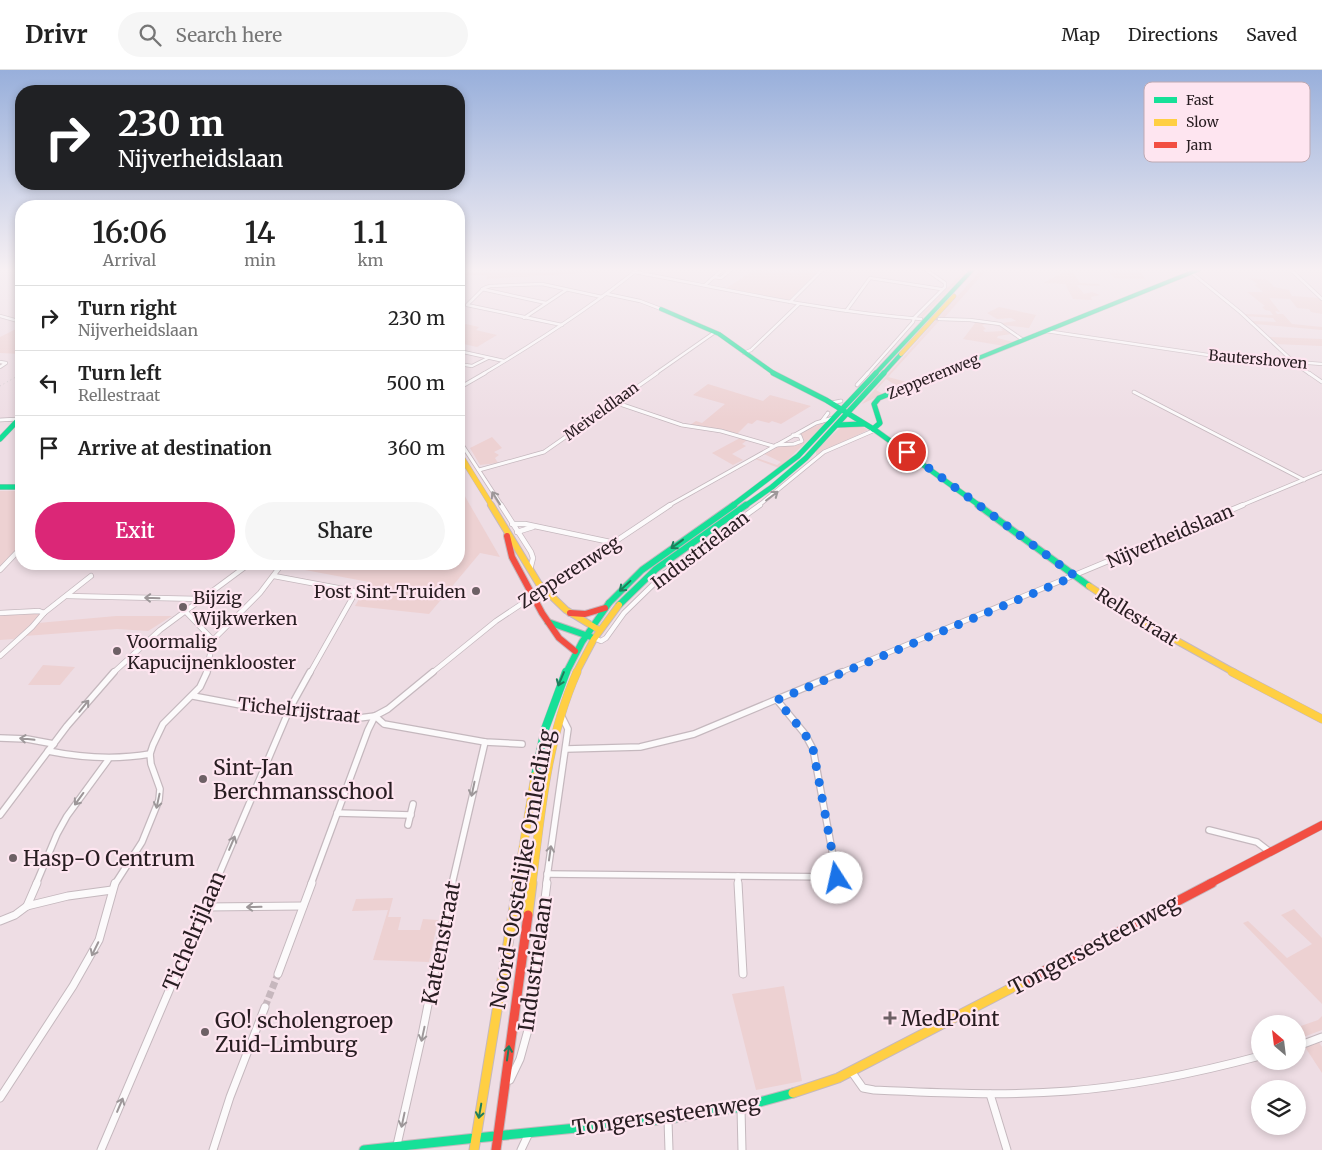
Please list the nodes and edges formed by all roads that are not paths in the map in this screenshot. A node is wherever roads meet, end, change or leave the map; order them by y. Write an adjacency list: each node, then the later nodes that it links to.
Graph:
1 (532, 319): 11 (street)
2 (570, 319): 11 (street)
3 (685, 319): 13 (main road, Rellestraat)
4 (782, 319): 16 (street)
5 (914, 319): 26 (street)
6 (928, 319): 31 (main road)
7 (931, 319): 31 (main road)
8 (951, 319): 14 (street)
9 (1073, 319): 12 (main road, Zepperenweg)
10 (1248, 319): 20 (street)
11 (562, 325): 19 (street)
12 (1046, 331): 14 (main road, Zepperenweg); 20 (street, Bautershoven)
13 (714, 332): 16 (main road, Rellestraat); 29 (street, Meiveldlaan)
14 (1023, 340): 39 (main road, Zepperenweg)
15 (465, 352): 17 (street)
16 (744, 353): 30 (main road, Rellestraat)
17 (488, 358): 19 (street); 22 (street)
18 (0, 362): 23 (street)
19 (504, 362): 25 (street)
20 (1292, 362): 21 (street, Bautershoven); 24 (street)
21 (1322, 364)
22 (465, 365)
23 (0, 367)
24 (1322, 382)
25 (465, 385)
26 (857, 385)
27 (1134, 392): 50 (street)
28 (841, 401): 30 (street)
29 (614, 402): 42 (street); 48 (street, Meiveldlaan)
30 (831, 402): 31 (main road, Rellestraat)
31 (845, 411): 34 (main road, Noord-Oostelijke Omleiding); 38 (main road, Noord-Oostelijke Omleiding); 39 (main road, Rellestraat)
32 (828, 413): 36 (street, Zepperenweg)
33 (15, 418): 35 (street)
34 (834, 418): 36 (street, Zepperenweg); 69 (main road, Noord-Oostelijke Omleiding, one-way to 69)
35 (0, 420)
36 (822, 421): 40 (street, Zepperenweg)
37 (15, 423): 41 (main road)
38 (837, 425): 39 (main road); 44 (main road, Noord-Oostelijke Omleiding)
39 (872, 428): 45 (street, Industrielaan); 64 (main road, Rellestraat)
40 (793, 435): 42 (street, Zepperenweg); 42 (street, Zepperenweg)
41 (0, 439)
42 (774, 446): 56 (street, Zepperenweg)
43 (465, 449): 48 (street)
44 (814, 450): 45 (street); 76 (main road, Noord-Oostelijke Omleiding)
45 (813, 462): 78 (street, Industrielaan, one-way to 45)
46 (465, 463): 61 (main road)
47 (465, 467): 67 (main road)
48 (479, 470): 53 (street, one-way to 48)
49 (1322, 472): 50 (street, Nijverheidslaan)
50 (1304, 480): 64 (street, Nijverheidslaan)
51 (15, 487): 52 (main road)
52 (0, 488)
53 (512, 524): 54 (street); 55 (street)
54 (534, 526): 55 (street); 56 (street)
55 (517, 532): 61 (street)
56 (615, 543): 65 (street, Zepperenweg)
57 (15, 554): 58 (street)
58 (0, 570)
59 (241, 570): 68 (street)
60 (278, 570): 63 (street)
61 (530, 571): 65 (main road)
62 (91, 576): 66 (street)
63 (274, 576): 79 (street); 84 (street, Tichelrijlaan)
64 (1075, 576): 83 (street, Nijverheidslaan); 87 (main road, Rellestraat)
65 (543, 590): 67 (street, Zepperenweg); 72 (main road)
66 (67, 596): 68 (street, one-way to 66); 71 (street)
67 (532, 596): 74 (main road); 86 (street, Zepperenweg)
68 (201, 599): 70 (street)
69 (607, 605): 72 (main road); 75 (main road, Noord-Oostelijke Omleiding)
70 (185, 611): 79 (street); 90 (street, one-way to 70)
71 (44, 612): 73 (street); 81 (street)
72 (568, 612): 75 (main road)
73 (0, 614)
74 (547, 621): 77 (main road); 80 (main road)
75 (590, 626): 76 (main road); 77 (main road, Noord-Oostelijke Omleiding)
76 (599, 630): 78 (main road, Noord-Oostelijke Omleiding)
77 (584, 636): 78 (main road); 80 (main road, Noord-Oostelijke Omleiding)
78 (594, 638): 85 (main road, Noord-Oostelijke Omleiding)
79 (214, 641): 82 (street)
80 (575, 651): 127 (main road, Noord-Oostelijke Omleiding, one-way to 127)
81 (0, 656)
82 (192, 696): 84 (street, Tichelrijstraat); 94 (street)
83 (777, 700): 92 (street, Nijverheidslaan); 107 (street)
84 (288, 713): 86 (street, Tichelrijstraat); 97 (street, Tichelrijlaan)
85 (561, 714): 92 (street, Industrielaan); 120 (main road, Noord-Oostelijke Omleiding, one-way to 85)
86 (375, 716): 89 (street, Tichelrijstraat); 96 (street)
87 (1322, 719)
88 (0, 738): 90 (street, one-way to 88)
89 (485, 742): 91 (street, Tichelrijstraat); 128 (street, Kattenstraat, one-way to 128)
90 (54, 744): 93 (street)
91 (522, 744)
92 (566, 750): 106 (street, Industrielaan, one-way to 92)
93 (48, 751): 95 (street); 100 (street)
94 (150, 754): 95 (street); 108 (street, one-way to 108)
95 (108, 760): 109 (street, one-way to 109)
96 (344, 793): 97 (street); 99 (street)
97 (252, 794): 111 (street, Tichelrijlaan, one-way to 97)
98 (413, 804): 101 (street)
99 (337, 813): 101 (street); 110 (street)
100 (0, 815)
101 (411, 815): 102 (street)
102 (408, 825)
103 (1322, 825): 105 (main road, Tongersesteenweg)
104 (1209, 830): 105 (street)
105 (1270, 852): 119 (main road, Tongersesteenweg)
106 (547, 874): 107 (street); 120 (street, Industrielaan)
107 (738, 876): 114 (street)
108 (112, 890): 109 (street); 122 (street, one-way to 122)
109 (27, 906): 112 (street)
110 (303, 906): 111 (street, one-way to 111); 113 (street)
111 (205, 907): 129 (street, Tichelrijlaan, one-way to 111)
112 (0, 921)
113 (278, 974)
114 (744, 974)
115 (265, 1006): 130 (street)
116 (1322, 1037): 117 (street)
117 (1306, 1043)
118 (1251, 1058): 121 (street)
119 (851, 1071): 121 (street); 123 (main road, Tongersesteenweg)
120 (503, 1092): 126 (main road, Noord-Oostelijke Omleiding)
121 (990, 1094): 137 (street)
122 (0, 1098)
123 (741, 1107): 124 (main road, Tongersesteenweg); 136 (street)
124 (668, 1119): 125 (main road, Tongersesteenweg); 135 (street)
125 (530, 1133): 126 (main road, Tongersesteenweg); 134 (street)
126 (498, 1136): 127 (main road, Tongersesteenweg); 133 (main road, Noord-Oostelijke Omleiding)
127 (476, 1138): 128 (main road, Tongersesteenweg); 132 (main road, Noord-Oostelijke Omleiding)
128 (397, 1145): 131 (main road, Tongersesteenweg)
129 (101, 1150)
130 (213, 1150)
131 (364, 1150)
132 (474, 1150)
133 (496, 1150)
134 (521, 1150)
135 (669, 1150)
136 (742, 1150)
137 (1007, 1150)

